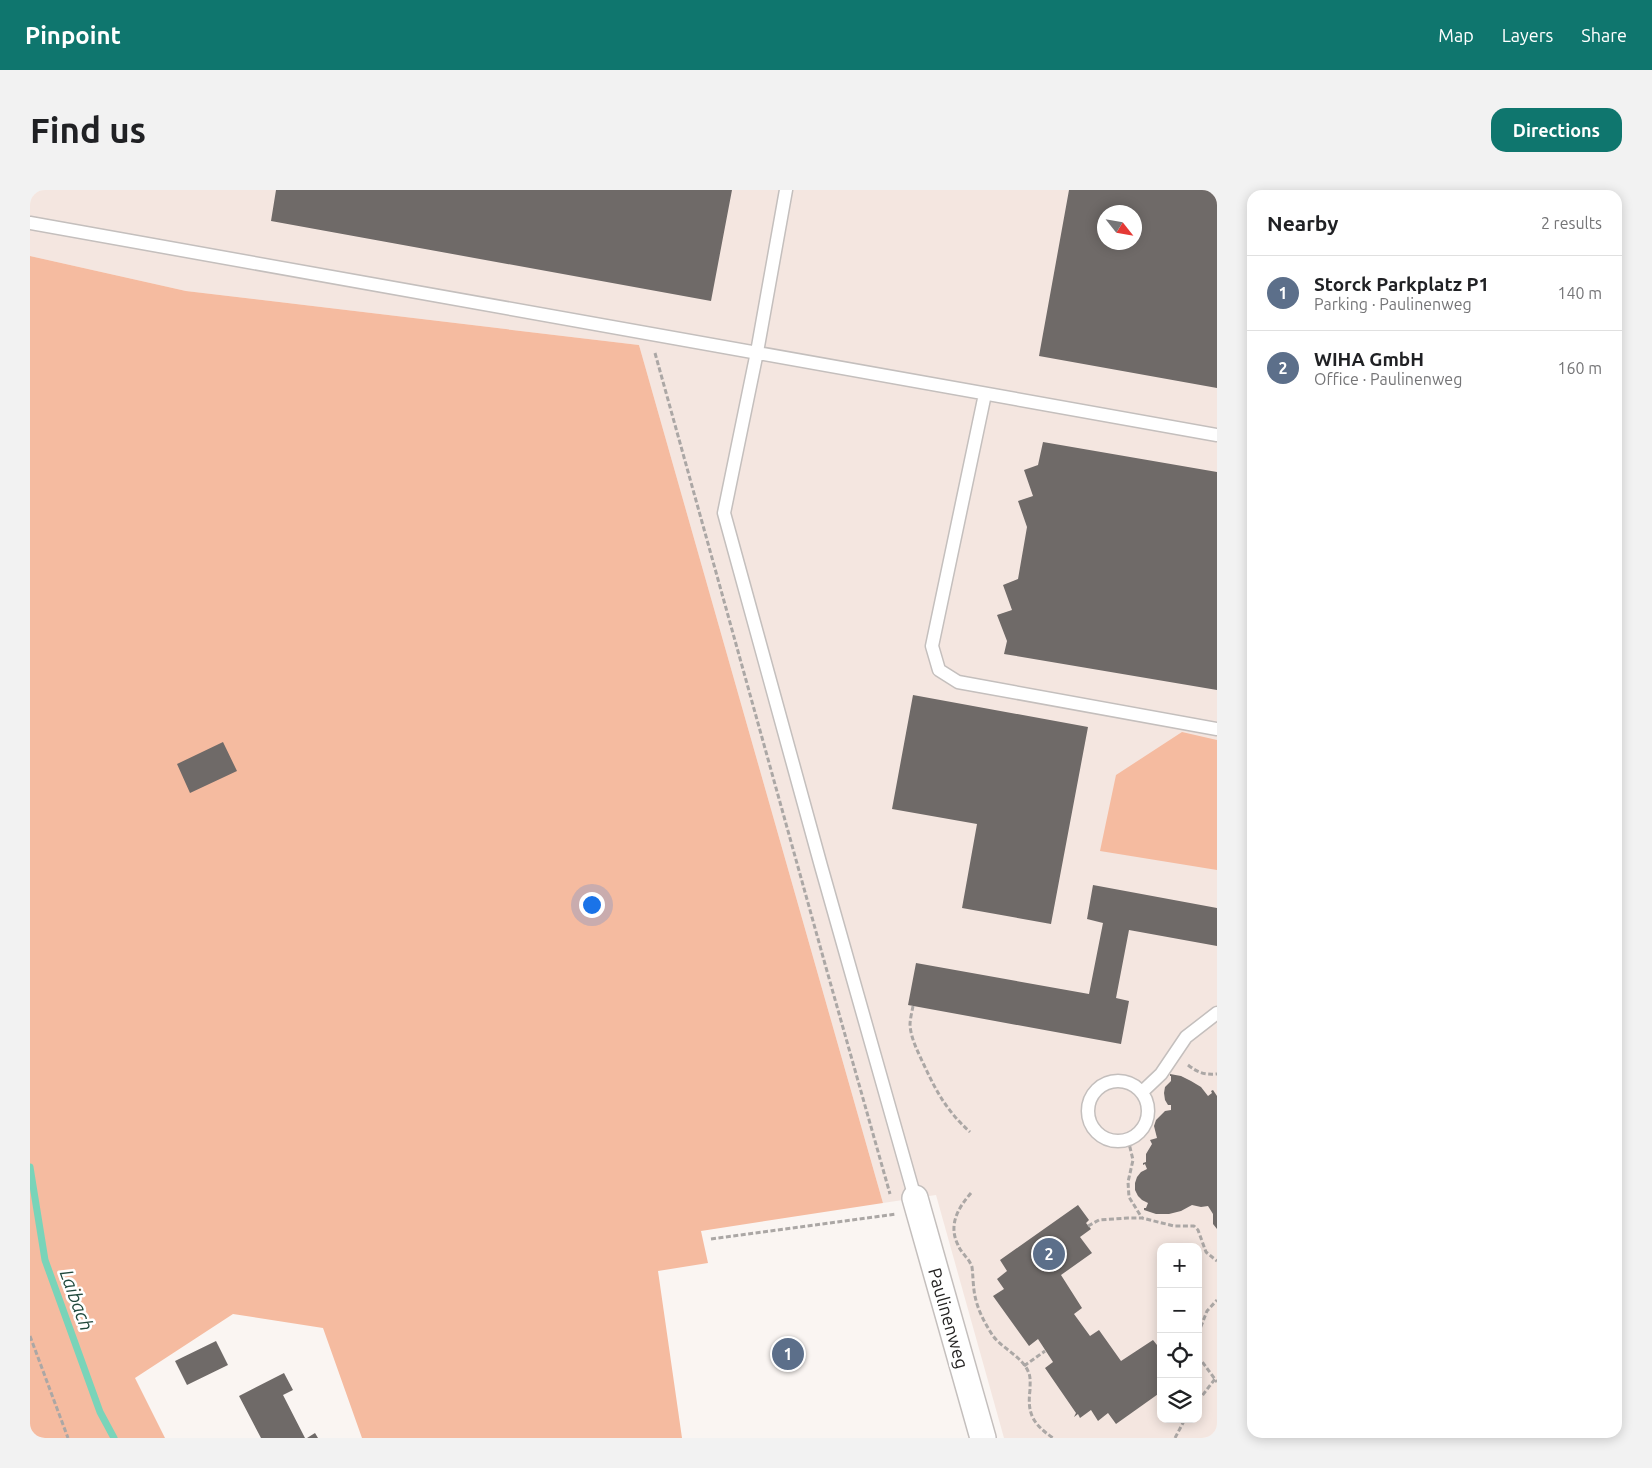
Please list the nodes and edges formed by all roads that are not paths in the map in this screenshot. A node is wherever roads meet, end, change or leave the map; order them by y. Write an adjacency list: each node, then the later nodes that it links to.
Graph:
1 (786, 190): 3 (lane)
2 (30, 222): 3 (lane)
3 (757, 352): 4 (lane); 9 (lane)
4 (985, 394): 5 (lane); 6 (lane)
5 (1217, 435)
6 (1217, 729)
7 (1217, 1013): 8 (lane)
8 (1142, 1092): 8 (lane)
9 (906, 1207): 10 (street, Paulinenweg)
10 (983, 1438)

